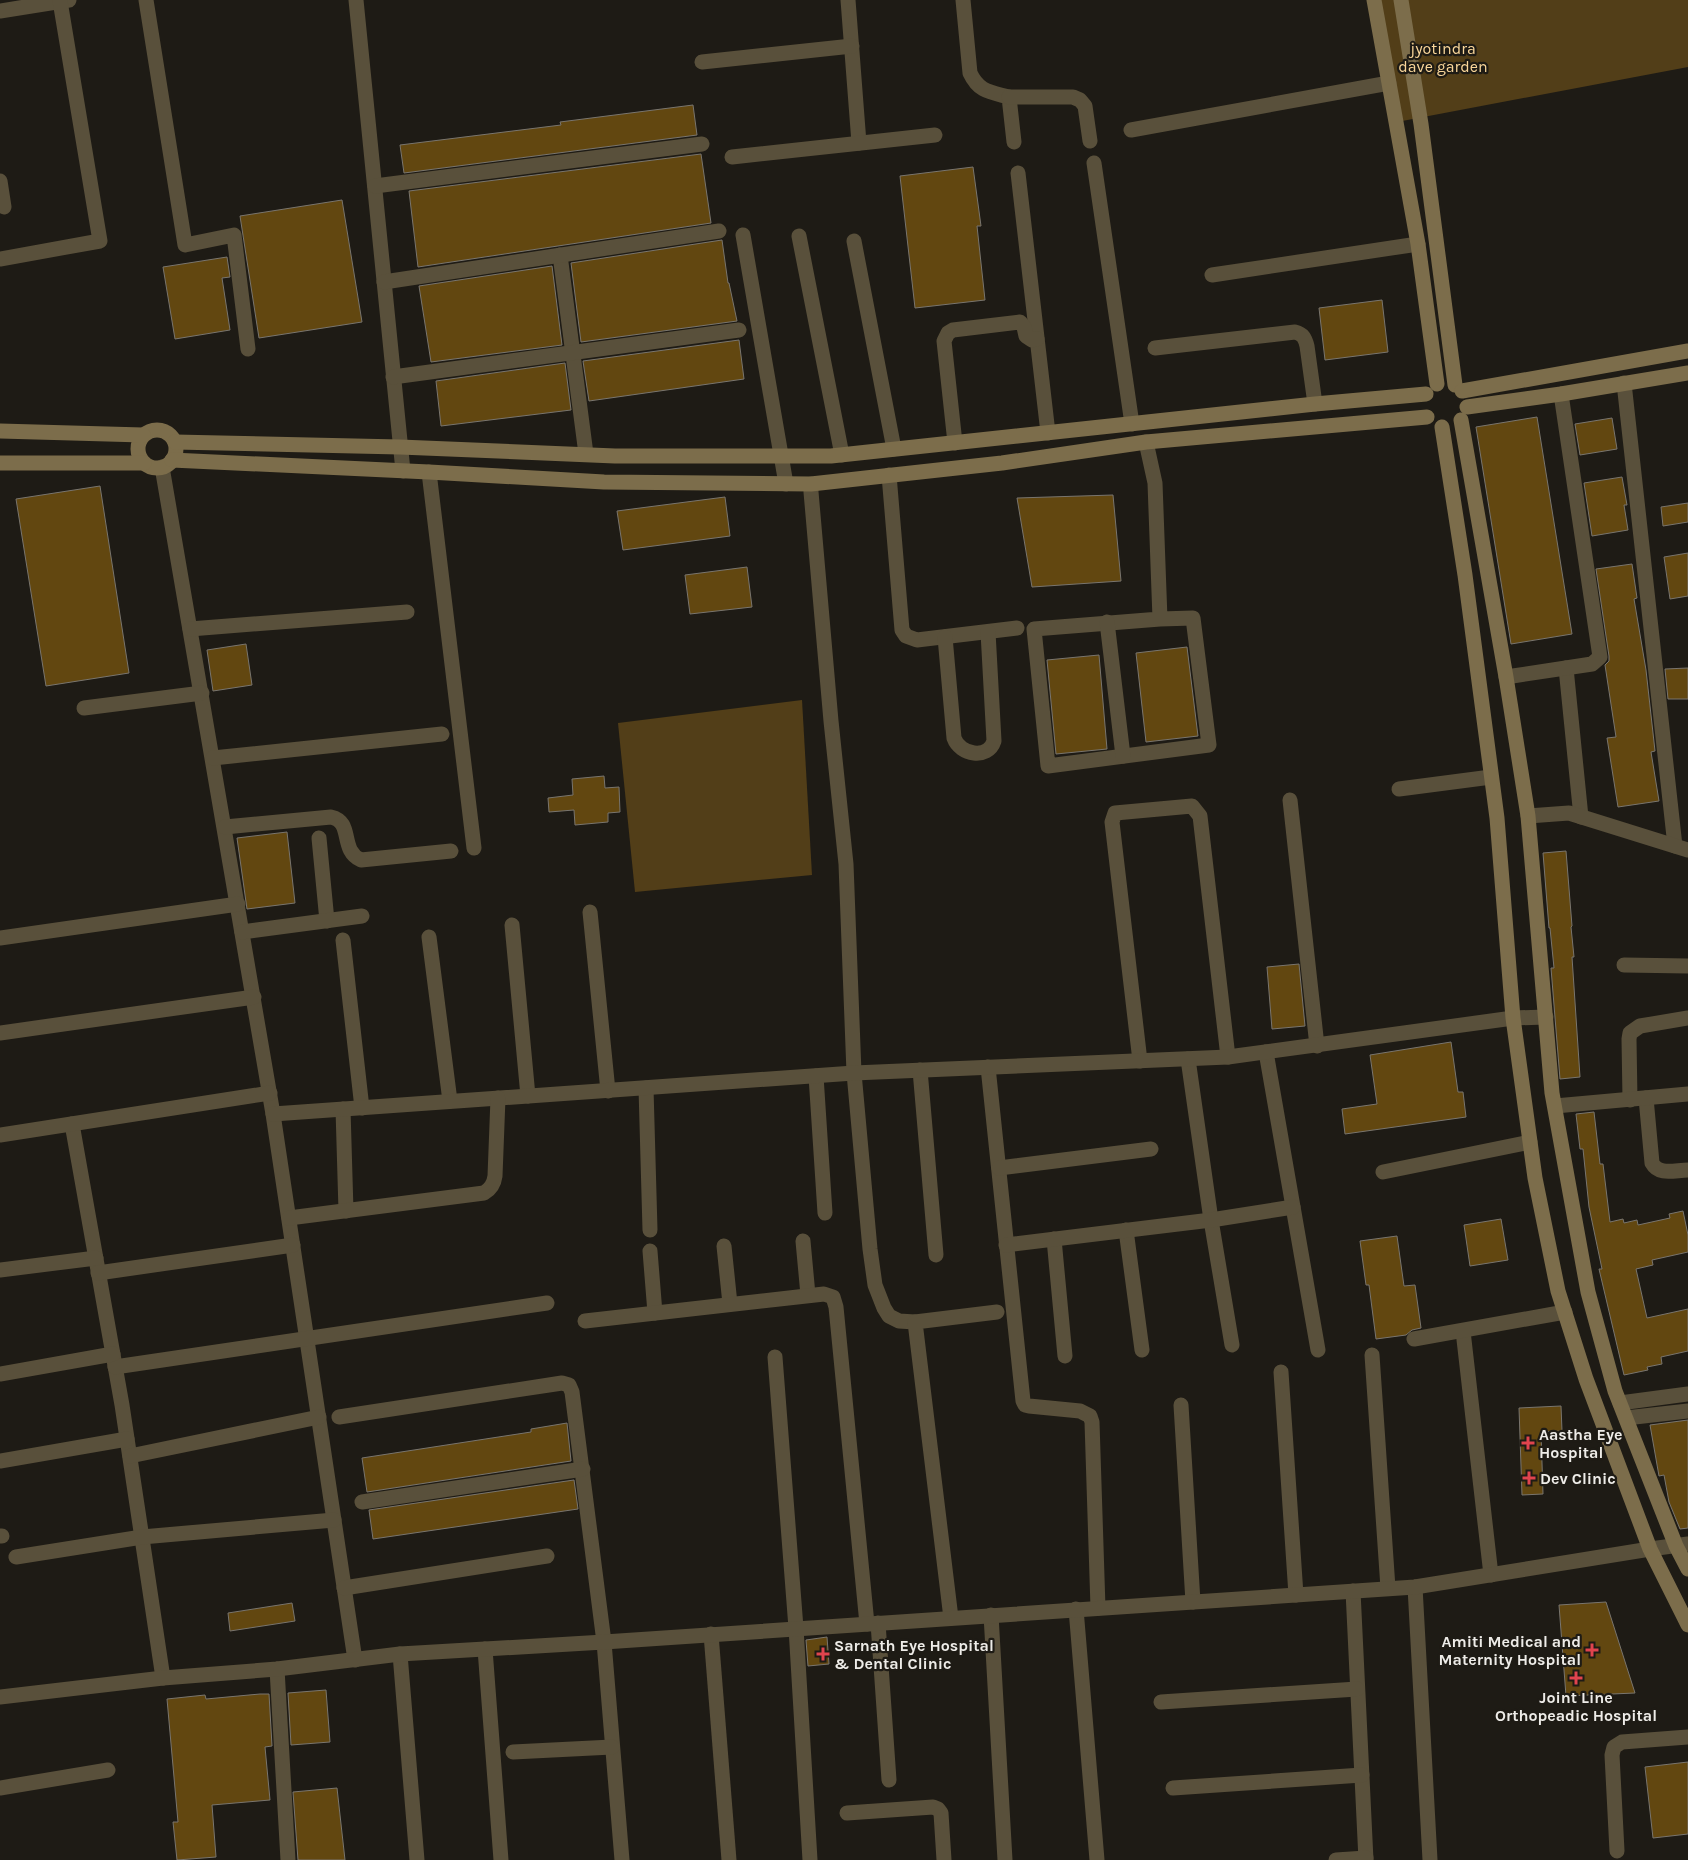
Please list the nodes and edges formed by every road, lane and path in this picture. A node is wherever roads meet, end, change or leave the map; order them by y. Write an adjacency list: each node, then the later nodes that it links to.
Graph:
1 (146, 0): 36 (street)
2 (356, 0): 23 (street)
3 (848, 0): 9 (street)
4 (963, 0): 12 (street)
5 (1374, 0): 11 (street)
6 (1401, 0): 43 (street)
7 (65, 1): 8 (street); 31 (street)
8 (0, 11)
9 (852, 46): 10 (street); 17 (street)
10 (702, 62)
11 (1389, 83): 13 (street); 29 (street)
12 (1009, 97): 15 (street); 16 (street)
13 (1130, 130)
14 (935, 135): 17 (street)
15 (1090, 141)
16 (1014, 142)
17 (860, 143): 19 (street)
18 (702, 144): 23 (street)
19 (732, 157)
20 (1094, 163): 49 (street)
21 (1018, 173): 35 (street)
22 (0, 180): 24 (street)
23 (375, 186): 33 (street)
24 (4, 206)
25 (719, 231): 30 (street)
26 (743, 235): 61 (street)
27 (799, 236): 60 (street)
28 (854, 241): 58 (street)
29 (1418, 244): 32 (street); 44 (street)
30 (560, 255): 33 (street); 39 (street)
31 (0, 259)
32 (1212, 275)
33 (384, 282): 41 (street)
34 (738, 330): 39 (street)
35 (1037, 339): 52 (street); 56 (street)
36 (248, 348)
37 (1155, 348): 46 (street)
38 (1688, 352): 43 (street)
39 (573, 354): 41 (street); 59 (street)
40 (1688, 373): 42 (street)
41 (393, 377): 57 (street)
42 (1624, 383): 45 (street); 92 (street)
43 (1458, 388): 44 (street); 47 (street)
44 (1432, 389): 46 (street); 48 (street)
45 (1561, 394): 47 (street); 77 (street)
46 (1315, 404): 49 (street)
47 (1464, 414): 50 (street); 78 (street)
48 (1427, 417): 50 (street); 55 (street)
49 (1132, 424): 52 (street)
50 (1442, 427): 84 (street)
51 (0, 431): 53 (street)
52 (1048, 433): 56 (street)
53 (143, 435): 54 (street); 63 (street)
54 (175, 442): 57 (street); 64 (street)
55 (1146, 442): 67 (street); 71 (street)
56 (954, 443): 58 (street)
57 (400, 447): 59 (street); 65 (street)
58 (894, 450): 60 (street)
59 (586, 454): 61 (street)
60 (842, 455): 61 (street)
61 (782, 456): 68 (street)
62 (0, 463): 63 (street)
63 (144, 463): 64 (street)
64 (167, 464): 65 (street); 74 (street)
65 (403, 471): 66 (street)
66 (429, 472): 68 (street); 91 (street)
67 (889, 475): 69 (street); 76 (street)
68 (786, 484): 69 (street)
69 (811, 484): 117 (street)
70 (407, 612): 74 (street)
71 (1160, 619): 72 (street); 82 (street)
72 (1107, 622): 82 (street); 82 (street)
73 (1017, 628): 75 (street)
74 (190, 629): 79 (street)
75 (988, 632): 76 (street); 76 (street)
76 (945, 637)
77 (1566, 668): 78 (street); 88 (street)
78 (1506, 677): 87 (street)
79 (202, 693): 80 (street); 83 (street)
80 (84, 708)
81 (442, 734): 83 (street)
82 (1123, 756)
83 (213, 758): 89 (street)
84 (1491, 777): 85 (street); 107 (street)
85 (1398, 789)
86 (1290, 800): 110 (street)
87 (1528, 816): 88 (street); 106 (street)
88 (1581, 817): 92 (street)
89 (225, 827): 93 (street); 94 (street)
90 (319, 838): 97 (street)
91 (474, 848)
92 (1682, 848)
93 (451, 850)
94 (238, 904): 99 (street); 101 (street)
95 (590, 912): 120 (street)
96 (362, 916): 97 (street)
97 (328, 921): 99 (street)
98 (512, 925): 123 (street)
99 (242, 932): 105 (street)
100 (429, 937): 127 (street)
101 (0, 938)
102 (343, 940): 129 (street)
103 (1624, 965): 104 (street)
104 (1688, 966)
105 (254, 997): 109 (street); 121 (street)
106 (1546, 1017): 107 (street); 128 (street)
107 (1513, 1018): 110 (street); 134 (street)
108 (1688, 1018): 126 (street)
109 (0, 1033)
110 (1317, 1046): 111 (street)
111 (1266, 1052): 112 (street); 139 (street)
112 (1228, 1057): 113 (street); 114 (street)
113 (1188, 1059): 114 (street); 143 (street)
114 (1140, 1061): 115 (street)
115 (988, 1067): 116 (street); 136 (street)
116 (920, 1070): 117 (street); 152 (street)
117 (854, 1073): 118 (street); 162 (street)
118 (816, 1076): 119 (street); 141 (street)
119 (646, 1088): 120 (street); 144 (street)
120 (608, 1091): 123 (street)
121 (270, 1093): 131 (street); 132 (street)
122 (1688, 1094): 125 (street)
123 (528, 1096): 124 (street)
124 (498, 1098): 127 (street); 140 (street)
125 (1646, 1098): 126 (street); 137 (street)
126 (1630, 1100): 128 (street)
127 (450, 1102): 129 (street)
128 (1555, 1106): 176 (street)
129 (362, 1108): 130 (street)
130 (343, 1109): 131 (street); 140 (street)
131 (273, 1114): 142 (street)
132 (72, 1124): 133 (street); 153 (street)
133 (0, 1135)
134 (1530, 1142): 138 (street); 160 (street)
135 (1151, 1149): 136 (street)
136 (998, 1168): 149 (street)
137 (1688, 1170)
138 (1383, 1172)
139 (1293, 1207): 143 (street); 168 (street)
140 (346, 1211): 142 (street)
141 (825, 1213)
142 (289, 1218): 148 (street)
143 (1211, 1220): 145 (street); 166 (street)
144 (650, 1230)
145 (1126, 1230): 146 (street); 167 (street)
146 (1054, 1239): 149 (street); 171 (street)
147 (803, 1241): 155 (street)
148 (293, 1245): 153 (street); 164 (street)
149 (1006, 1245): 201 (street)
150 (724, 1246): 157 (street)
151 (650, 1251): 158 (street)
152 (936, 1255)
153 (97, 1266): 154 (street); 172 (street)
154 (0, 1270)
155 (808, 1295): 157 (street); 205 (street)
156 (547, 1303): 164 (street)
157 (730, 1304): 158 (street)
158 (655, 1312): 161 (street)
159 (997, 1312): 162 (street)
160 (1564, 1312): 163 (street); 190 (street)
161 (585, 1321)
162 (915, 1322): 204 (street)
163 (1463, 1331): 165 (street); 194 (street)
164 (307, 1338): 172 (street); 179 (street)
165 (1414, 1339)
166 (1232, 1344)
167 (1142, 1350)
168 (1318, 1350)
169 (1372, 1355): 197 (street)
170 (775, 1356): 207 (street)
171 (1065, 1356)
172 (114, 1360): 174 (street); 182 (street)
173 (1281, 1372): 199 (street)
174 (0, 1374)
175 (1688, 1394): 176 (street)
176 (1620, 1403): 181 (street)
177 (1181, 1405): 200 (street)
178 (1688, 1412): 181 (street)
179 (319, 1417): 183 (street); 187 (street)
180 (339, 1417): 185 (street)
181 (1626, 1418): 189 (street)
182 (127, 1439): 183 (street); 184 (street)
183 (130, 1456): 188 (street)
184 (0, 1462)
185 (583, 1469): 186 (street); 209 (street)
186 (362, 1502)
187 (334, 1520): 188 (street); 196 (street)
188 (142, 1537): 192 (street); 214 (street)
189 (1682, 1545): 190 (street); 193 (street)
190 (1650, 1549): 194 (street); 206 (street)
191 (547, 1556): 196 (street)
192 (16, 1557)
193 (1688, 1569)
194 (1491, 1575): 195 (street)
195 (1415, 1587): 197 (street); 239 (street)
196 (344, 1588): 212 (street)
197 (1388, 1588): 198 (street)
198 (1352, 1591): 199 (street); 215 (street)
199 (1296, 1595): 200 (street)
200 (1193, 1602): 201 (street)
201 (1098, 1608): 202 (street)
202 (1076, 1609): 203 (street); 237 (street)
203 (991, 1615): 204 (street); 236 (street)
204 (951, 1618): 205 (street)
205 (873, 1623): 207 (street); 223 (street)
206 (1688, 1625)
207 (796, 1628): 208 (street); 234 (street)
208 (711, 1634): 209 (street); 233 (street)
209 (604, 1642): 210 (street); 219 (street)
210 (485, 1649): 211 (street); 231 (street)
211 (400, 1654): 212 (street); 230 (street)
212 (354, 1660): 213 (street)
213 (277, 1669): 214 (street); 229 (street)
214 (163, 1678): 216 (street)
215 (1357, 1689): 217 (street); 222 (street)
216 (0, 1697)
217 (1161, 1702)
218 (1688, 1737): 227 (street)
219 (612, 1747): 220 (street); 232 (street)
220 (513, 1752)
221 (108, 1770): 224 (street)
222 (1362, 1775): 225 (street); 228 (street)
223 (889, 1780)
224 (0, 1788)
225 (1173, 1788)
226 (847, 1813): 235 (street)
227 (1617, 1851)
228 (1366, 1859): 238 (street)
229 (288, 1860)
230 (416, 1860)
231 (501, 1860)
232 (622, 1860)
233 (729, 1860)
234 (810, 1860)
235 (944, 1860)
236 (1005, 1860)
237 (1098, 1860)
238 (1336, 1860)
239 (1430, 1860)

